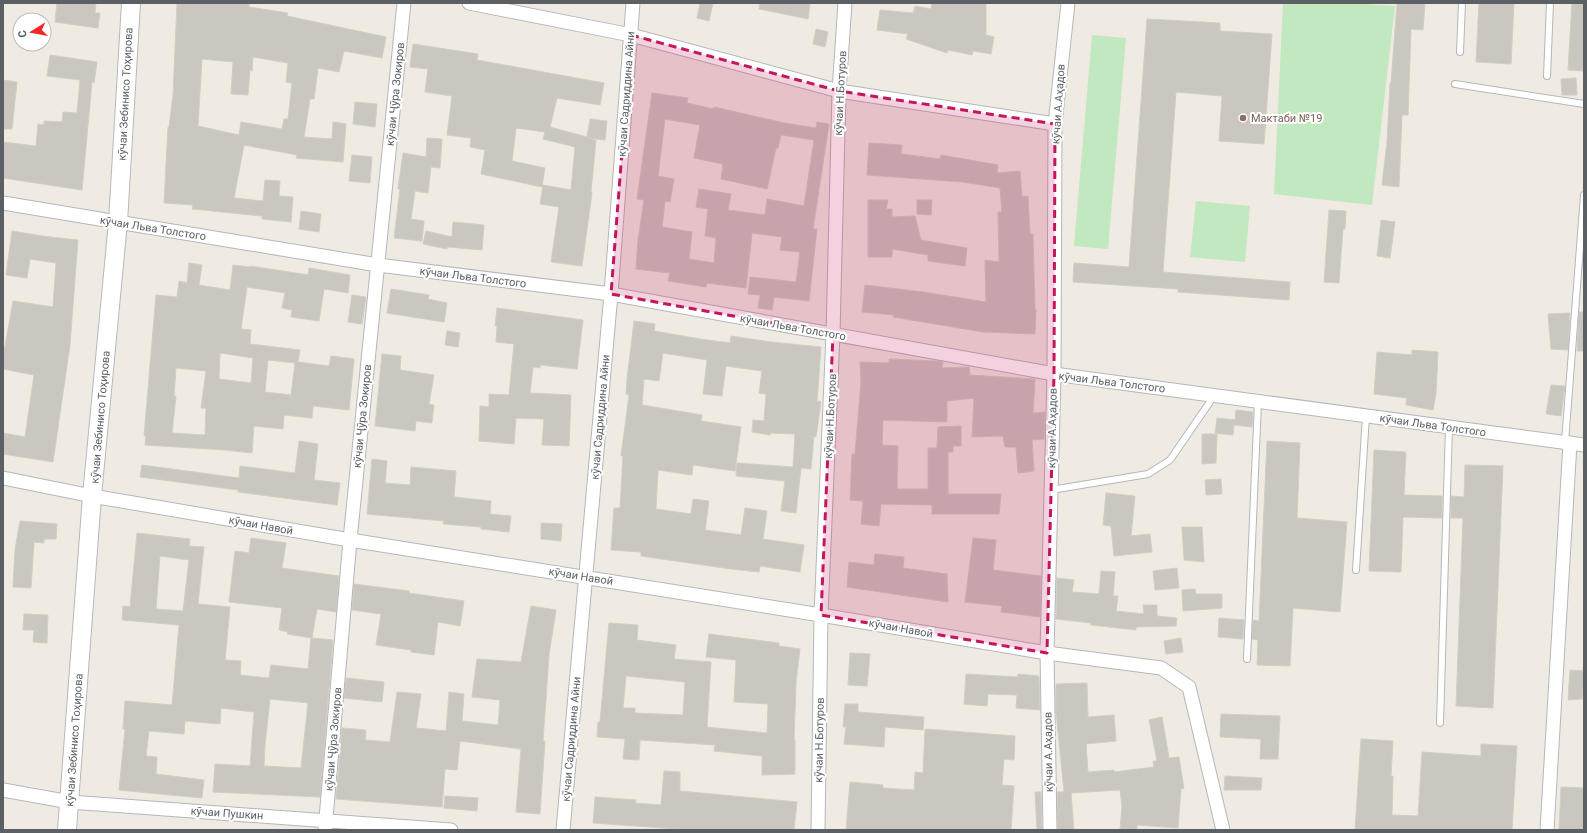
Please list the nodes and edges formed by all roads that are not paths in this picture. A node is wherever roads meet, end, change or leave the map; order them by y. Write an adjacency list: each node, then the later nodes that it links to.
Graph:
1 (131, 3): 18 (main road, кӯчаи Зебинисо Тоҳирова)
2 (404, 3): 19 (street, кӯчаи Ҷӯра Зокиров)
3 (469, 3): 9 (street)
4 (633, 3): 9 (street, кӯчаи Садриддина Айни)
5 (845, 3): 13 (street, кӯчаи Н.Ботуров)
6 (1068, 3): 15 (street, кӯчаи А.Аҳадов)
7 (1462, 3): 10 (lane)
8 (1550, 3): 11 (lane)
9 (631, 35): 13 (street); 20 (street, кӯчаи Садриддина Айни)
10 (1460, 52)
11 (1547, 76)
12 (1455, 84): 14 (lane)
13 (839, 91): 15 (street); 21 (street, кӯчаи Н.Ботуров)
14 (1584, 104)
15 (1055, 124): 22 (street, кӯчаи А.Аҳадов)
16 (1584, 195): 27 (lane)
17 (3, 202): 18 (street, кӯчаи Льва Толстого)
18 (118, 222): 19 (street, кӯчаи Льва Толстого); 31 (main road, кӯчаи Зебинисо Тоҳирова)
19 (378, 265): 20 (street, кӯчаи Льва Толстого); 32 (street, кӯчаи Ҷӯра Зокиров)
20 (611, 294): 21 (street, кӯчаи Льва Толстого); 34 (street, кӯчаи Садриддина Айни)
21 (833, 334): 22 (street, кӯчаи Льва Толстого); 35 (street, кӯчаи Н.Ботуров)
22 (1054, 374): 23 (street, кӯчаи Льва Толстого); 30 (street, кӯчаи А.Аҳадов)
23 (1215, 396): 24 (street, кӯчаи Льва Толстого); 30 (lane)
24 (1258, 402): 25 (street, кӯчаи Льва Толстого); 37 (lane)
25 (1366, 416): 26 (street, кӯчаи Льва Толстого); 33 (lane)
26 (1449, 427): 27 (street, кӯчаи Льва Толстого); 38 (lane)
27 (1567, 442): 28 (street, кӯчаи Льва Толстого); 48 (street)
28 (1584, 445)
29 (3, 478): 31 (street, кӯчаи Навоӣ)
30 (1051, 490): 36 (street, кӯчаи А.Аҳадов)
31 (92, 496): 32 (street, кӯчаи Навоӣ); 40 (main road, кӯчаи Зебинисо Тоҳирова)
32 (350, 540): 34 (street, кӯчаи Навоӣ); 41 (street, кӯчаи Ҷӯра Зокиров)
33 (1356, 570)
34 (586, 577): 35 (street, кӯчаи Навоӣ); 44 (street, кӯчаи Садриддина Айни)
35 (821, 614): 36 (street, кӯчаи Навоӣ); 45 (street, кӯчаи Н.Ботуров)
36 (1047, 653): 46 (street, кӯчаи А.Аҳадов); 47 (street, кӯчаи Навоӣ)
37 (1247, 659)
38 (1440, 723)
39 (3, 790): 40 (street, кӯчаи Пушкин)
40 (70, 802): 41 (street, кӯчаи Пушкин); 42 (main road, кӯчаи Зебинисо Тоҳирова)
41 (325, 825): 43 (street, кӯчаи Пушкин)
42 (67, 830)
43 (451, 830)
44 (563, 830)
45 (818, 830)
46 (1050, 830)
47 (1223, 830)
48 (1547, 830)

